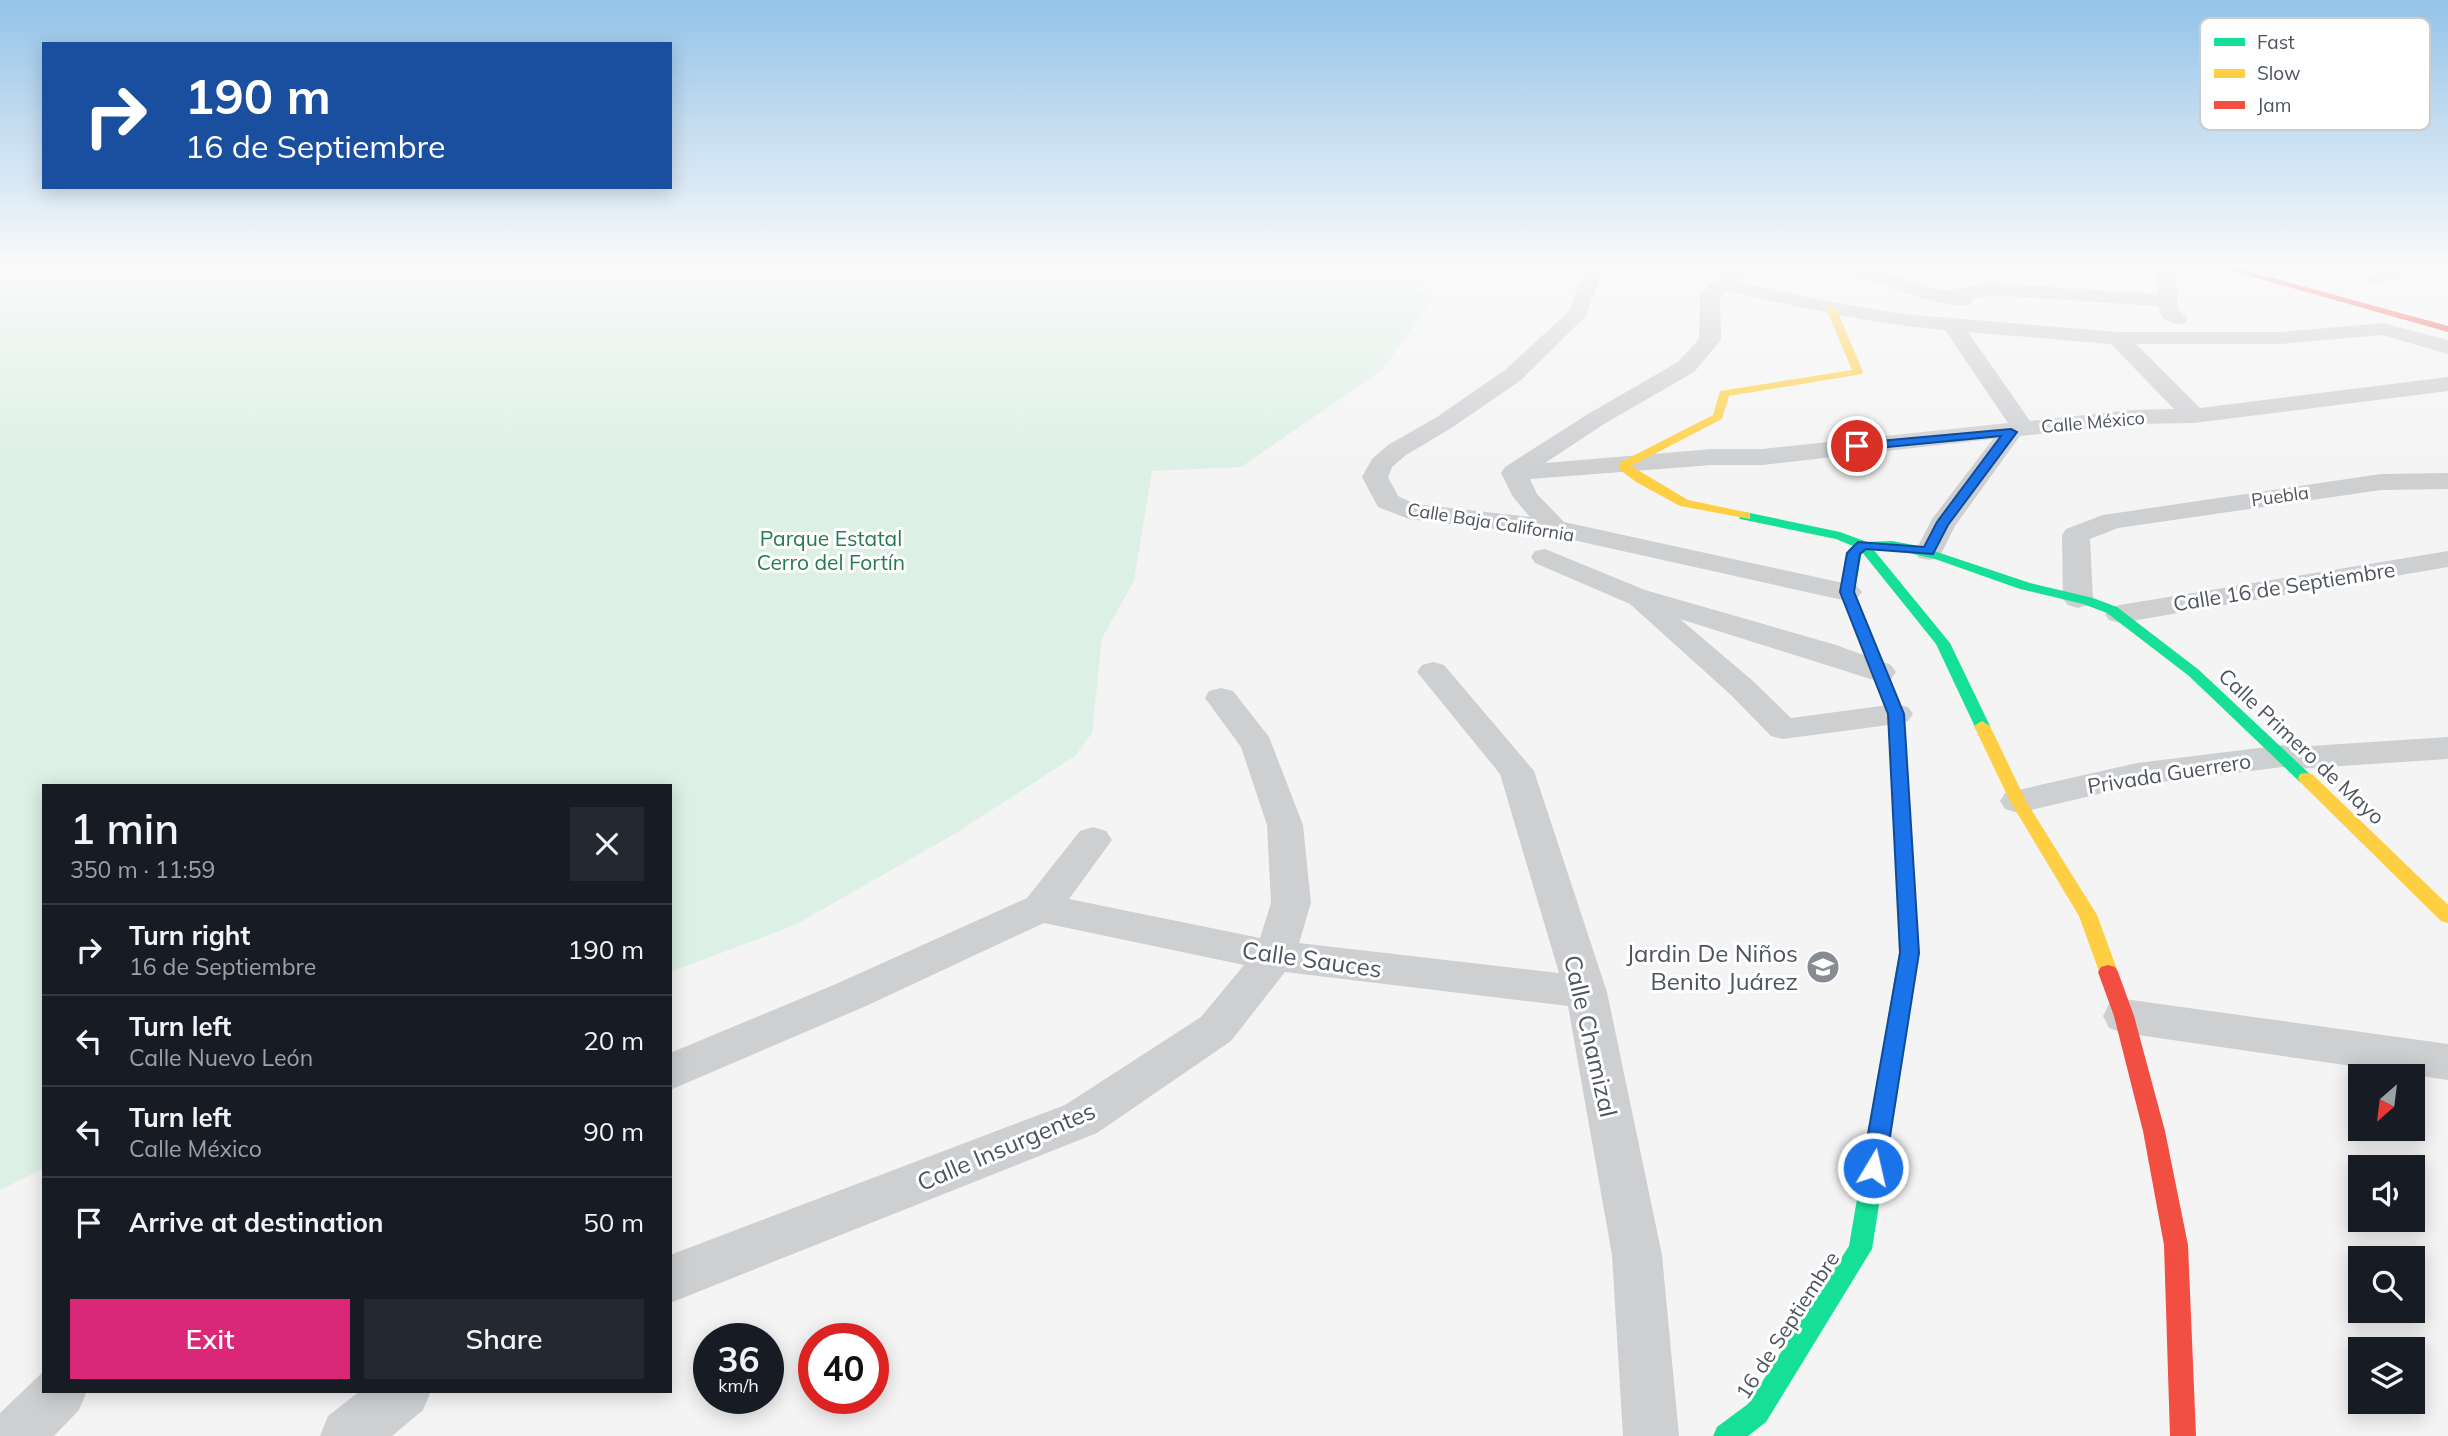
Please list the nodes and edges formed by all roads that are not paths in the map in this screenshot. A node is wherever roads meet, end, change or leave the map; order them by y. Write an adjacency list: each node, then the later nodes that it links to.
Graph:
1 (1557, 333): 18 (street, Calle Baja California)
2 (1710, 333): 16 (street)
3 (1842, 333): 15 (street)
4 (1957, 333): 14 (street)
5 (2064, 333): 9 (street)
6 (2197, 333): 10 (street)
7 (2331, 333): 10 (street)
8 (2401, 333): 11 (street)
9 (2117, 338): 10 (street); 13 (street)
10 (2205, 339)
11 (2448, 346)
12 (2448, 384): 13 (street, Calle México)
13 (2194, 416): 14 (street, Calle México)
14 (2017, 430): 15 (street, Calle México); 20 (street)
15 (1623, 466): 16 (street, Calle México); 19 (street)
16 (1514, 473): 18 (street)
17 (2448, 481): 25 (street, Puebla)
18 (1555, 528): 23 (street, Calle Baja California)
19 (1863, 545): 20 (street); 23 (street); 33 (street)
20 (1929, 552): 25 (street)
21 (1545, 557): 24 (street)
22 (2448, 559): 26 (street, Calle 16 de Septiembre)
23 (1847, 592): 28 (street, 16 de Septiembre)
24 (1635, 596): 28 (street); 30 (street)
25 (2078, 599): 26 (street)
26 (2120, 614): 32 (street, Calle Primero de Mayo)
27 (1433, 672): 38 (street, Calle Chamizal)
28 (1880, 672): 30 (street, 16 de Septiembre)
29 (1221, 698): 37 (street, Calle Insurgentes)
30 (1896, 714): 48 (street, 16 de Septiembre)
31 (2448, 748): 32 (street, Privada Guerrero)
32 (2284, 756): 33 (street, Privada Guerrero); 36 (street, Calle Primero de Mayo)
33 (2018, 801): 39 (street)
34 (1093, 840): 35 (street)
35 (1041, 908): 37 (street, Calle Sauces); 41 (street)
36 (2448, 916)
37 (1275, 956): 38 (street, Calle Sauces); 42 (street, Calle Insurgentes)
38 (1586, 992): 47 (street, Calle Chamizal)
39 (2124, 1016): 40 (street); 49 (street)
40 (2448, 1062)
41 (672, 1071)
42 (672, 1278)
43 (58, 1393): 45 (street)
44 (402, 1393): 46 (street)
45 (16, 1436)
46 (348, 1436)
47 (1651, 1436)
48 (1726, 1436)
49 (2183, 1436)

